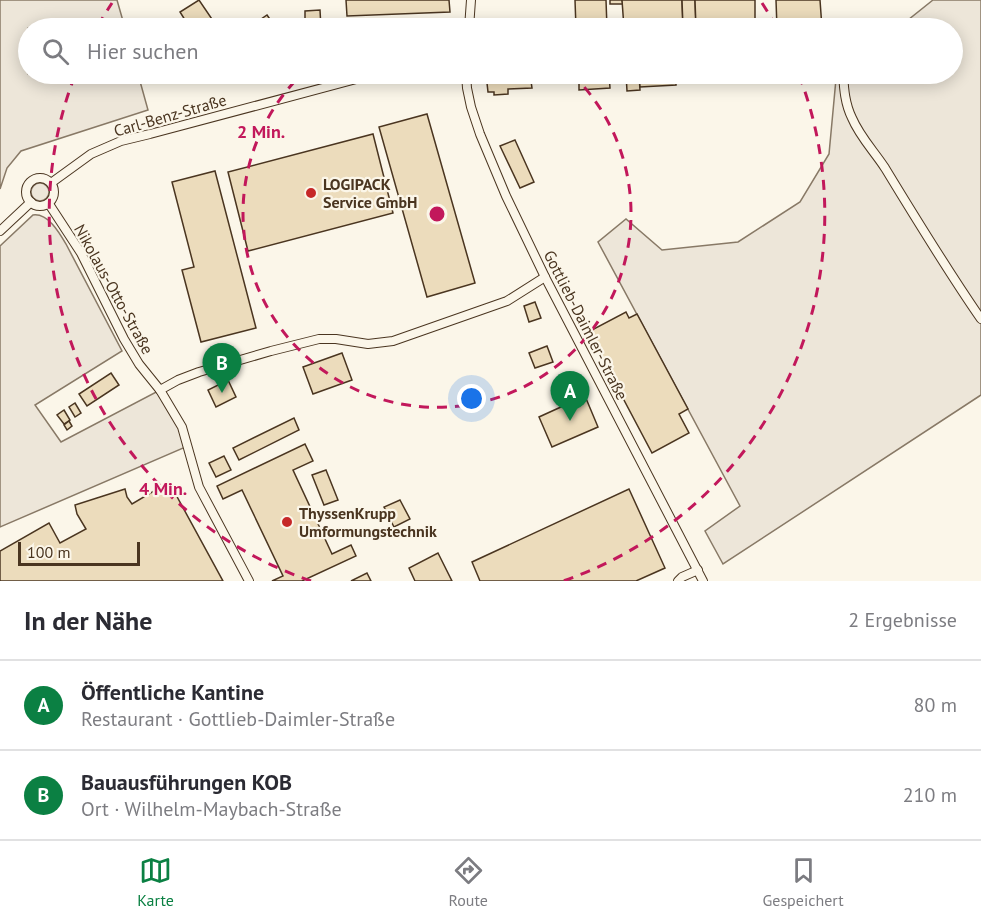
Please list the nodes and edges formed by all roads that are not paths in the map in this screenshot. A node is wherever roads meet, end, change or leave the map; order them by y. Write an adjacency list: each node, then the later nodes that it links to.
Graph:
1 (471, 0): 2 (street)
2 (470, 18)
3 (338, 84): 6 (street, Carl-Benz-Straße)
4 (467, 84): 10 (street, Gottlieb-Daimler-Straße)
5 (843, 84): 11 (street)
6 (51, 183): 7 (street, Carl-Benz-Straße); 8 (street)
7 (31, 202): 8 (street); 9 (street)
8 (49, 204): 12 (street, Nikolaus-Otto-Straße)
9 (0, 231)
10 (545, 278): 12 (street); 13 (street, Gottlieb-Daimler-Straße)
11 (981, 320)
12 (160, 390): 14 (street, Nikolaus-Otto-Straße)
13 (698, 570): 15 (street); 16 (street, Gottlieb-Daimler-Straße)
14 (249, 581)
15 (678, 581)
16 (703, 581)

